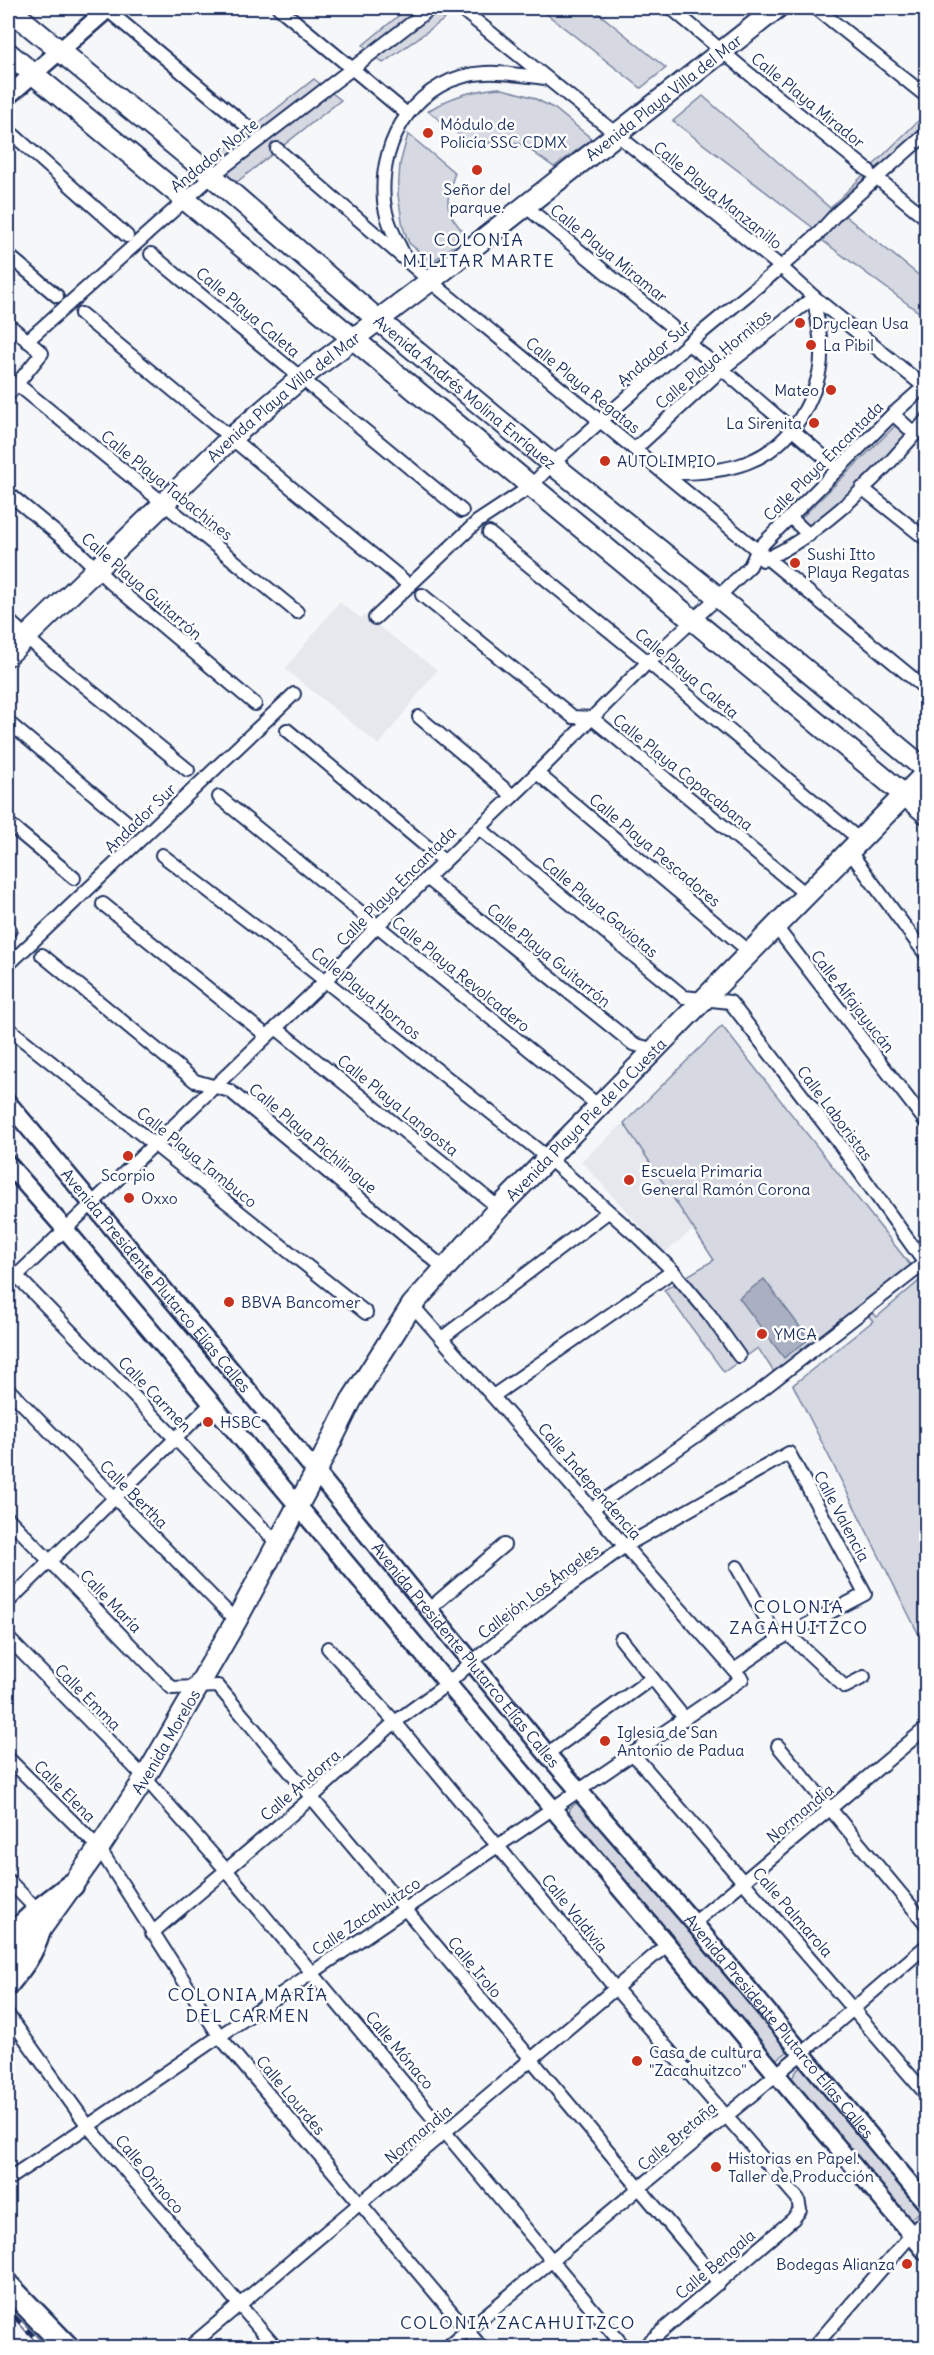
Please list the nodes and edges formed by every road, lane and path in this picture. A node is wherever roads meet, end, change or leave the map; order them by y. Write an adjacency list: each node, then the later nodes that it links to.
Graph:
1 (8, 8): 9 (main road, Avenida Andrés Molina Enríquez)
2 (107, 8): 9 (main road); 18 (street)
3 (279, 8): 12 (street)
4 (431, 8): 12 (street, Andador Norte)
5 (460, 8): 14 (street, Calle Playa Manzanillo)
6 (671, 8): 10 (street, Calle Playa Mirador)
7 (777, 8): 10 (main road, Avenida Playa Villa del Mar)
8 (816, 8): 16 (street)
9 (60, 51): 13 (main road); 24 (main road, Avenida Andrés Molina Enríquez)
10 (723, 52): 20 (main road, Avenida Playa Villa del Mar); 23 (street, Calle Playa Mirador)
11 (8, 53): 13 (main road, Avenida Andrés Molina Enríquez)
12 (351, 68): 17 (street); 24 (street, Andador Norte)
13 (33, 74): 15 (main road); 26 (main road, Avenida Andrés Molina Enríquez)
14 (545, 78): 17 (street); 20 (street, Calle Playa Manzanillo)
15 (8, 96)
16 (927, 96)
17 (406, 114): 32 (street)
18 (249, 128)
19 (8, 130): 29 (street)
20 (615, 134): 27 (main road, Avenida Playa Villa del Mar); 33 (street, Calle Playa Manzanillo)
21 (927, 134): 33 (street, Andador Sur)
22 (277, 149): 32 (street, Calle Playa Regatas)
23 (869, 171)
24 (212, 176): 26 (street, Andador Norte); 38 (main road, Avenida Andrés Molina Enríquez)
25 (882, 182): 28 (street)
26 (185, 200): 41 (main road, Avenida Andrés Molina Enríquez); 42 (street, Andador Norte)
27 (524, 205): 34 (main road, Avenida Playa Villa del Mar); 40 (street, Calle Playa Miramar)
28 (927, 218)
29 (127, 236)
30 (151, 254): 45 (street, Calle Playa Caleta)
31 (8, 255): 35 (street)
32 (406, 260): 34 (street, Calle Playa Regatas)
33 (781, 267): 36 (street, Calle Playa Manzanillo); 43 (street, Andador Sur)
34 (430, 281): 38 (main road, Avenida Playa Villa del Mar); 51 (street, Calle Playa Regatas)
35 (57, 296)
36 (814, 297): 44 (street, Calle Playa Hornitos); 47 (street, Calle Playa Manzanillo); 52 (street)
37 (81, 314): 54 (street)
38 (377, 319): 41 (main road, Avenida Playa Villa del Mar); 56 (main road, Avenida Andrés Molina Enríquez)
39 (8, 324): 42 (street)
40 (672, 327)
41 (352, 338): 45 (main road, Avenida Playa Villa del Mar); 59 (main road, Avenida Andrés Molina Enríquez)
42 (27, 341): 46 (street)
43 (688, 344): 44 (street); 51 (street, Andador Sur)
44 (722, 369): 52 (street); 55 (street, Calle Playa Hornitos)
45 (301, 378): 54 (main road, Avenida Playa Villa del Mar); 63 (street, Calle Playa Caleta)
46 (17, 384): 48 (street); 62 (street, Calle Playa Tabachines)
47 (926, 387): 49 (street, Calle Playa Encantada)
48 (8, 394)
49 (893, 414): 53 (street); 57 (street, Calle Playa Encantada)
50 (927, 420): 53 (street, Calle Playa Encantada)
51 (600, 421): 55 (street, Calle Playa Regatas); 56 (street, Andador Sur)
52 (792, 431): 57 (street); 58 (street)
53 (915, 434): 60 (street, Calle Playa Encantada)
54 (231, 438): 62 (main road, Avenida Playa Villa del Mar); 72 (street)
55 (635, 449): 58 (street, Calle Playa Regatas)
56 (552, 464): 59 (street, Andador Sur); 74 (main road, Avenida Andrés Molina Enríquez)
57 (838, 469): 64 (street, Calle Playa Encantada)
58 (666, 473): 68 (street, Calle Playa Regatas)
59 (530, 487): 76 (street, Andador Sur); 78 (main road, Avenida Andrés Molina Enríquez)
60 (862, 488): 66 (street, Calle Playa Encantada); 67 (street)
61 (8, 493): 71 (street, Calle Playa Guitarrón)
62 (163, 503): 71 (main road, Avenida Playa Villa del Mar); 75 (street, Calle Playa Tabachines)
63 (462, 511)
64 (790, 517): 66 (street); 68 (street, Calle Playa Encantada)
65 (489, 533): 81 (street, Calle Playa Caleta)
66 (809, 535): 69 (street, Calle Playa Encantada)
67 (927, 539)
68 (758, 549): 69 (street, Calle Playa Regatas); 70 (street, Calle Playa Encantada)
69 (769, 558): 70 (street, Calle Playa Encantada); 82 (street, Calle Playa Regatas)
70 (750, 566): 74 (street, Calle Playa Encantada)
71 (96, 569): 79 (main road, Avenida Playa Villa del Mar); 84 (street, Calle Playa Guitarrón)
72 (403, 580)
73 (422, 595): 86 (street, Calle Playa Copacabana)
74 (718, 597): 78 (street, Calle Playa Encantada); 90 (main road, Avenida Andrés Molina Enríquez)
75 (297, 612)
76 (375, 618)
77 (8, 620): 79 (street)
78 (693, 620): 81 (street, Calle Playa Encantada); 92 (main road, Avenida Andrés Molina Enríquez)
79 (27, 637): 80 (main road, Avenida Playa Villa del Mar); 89 (street)
80 (8, 655)
81 (648, 662): 86 (street, Calle Playa Encantada); 99 (street, Calle Playa Caleta)
82 (927, 689)
83 (294, 694): 111 (street, Andador Sur)
84 (255, 704)
85 (419, 717): 93 (street)
86 (592, 718): 91 (street, Calle Playa Encantada); 104 (street, Calle Playa Copacabana)
87 (8, 722): 97 (street)
88 (287, 730): 101 (street)
89 (188, 770)
90 (927, 772): 92 (main road, Avenida Playa Pie de la Cuesta)
91 (537, 773): 93 (street, Calle Playa Encantada); 108 (street, Calle Playa Pescadores)
92 (904, 794): 95 (main road, Avenida Andrés Molina Enríquez); 99 (main road, Avenida Playa Pie de la Cuesta)
93 (513, 796): 98 (street, Calle Playa Encantada)
94 (219, 797): 106 (street, Calle Playa Revolcadero)
95 (927, 813)
96 (8, 823): 102 (street)
97 (128, 823)
98 (479, 828): 101 (street, Calle Playa Encantada); 113 (street, Calle Playa Gaviotas)
99 (855, 846): 104 (main road, Avenida Playa Pie de la Cuesta); 110 (street, Calle Playa Caleta)
100 (162, 855): 112 (street, Calle Playa Hornos)
101 (444, 861): 103 (street, Calle Playa Encantada)
102 (74, 878)
103 (427, 878): 106 (street, Calle Playa Encantada); 116 (street, Calle Playa Guitarrón)
104 (807, 895): 107 (main road, Avenida Playa Pie de la Cuesta)
105 (103, 904): 115 (street, Calle Playa Langosta)
106 (376, 927): 112 (street, Calle Playa Encantada); 119 (street, Calle Playa Revolcadero)
107 (776, 927): 108 (main road, Avenida Playa Pie de la Cuesta); 120 (street, Calle Alfajayucán)
108 (751, 953): 113 (main road, Avenida Playa Pie de la Cuesta)
109 (42, 955): 117 (street, Calle Playa Pichilingue)
110 (927, 955)
111 (8, 965)
112 (325, 981): 115 (street, Calle Playa Encantada); 122 (street, Calle Playa Hornos)
113 (705, 999): 116 (main road, Avenida Playa Pie de la Cuesta); 128 (street, Calle Laboristas)
114 (8, 1028): 121 (street, Calle Playa Tambuco)
115 (271, 1032): 117 (street, Calle Playa Encantada); 125 (street, Calle Playa Langosta)
116 (655, 1050): 119 (main road, Avenida Playa Pie de la Cuesta)
117 (214, 1087): 121 (street, Calle Playa Encantada); 129 (street, Calle Playa Pichilingue)
118 (8, 1103): 124 (main road, Avenida Presidente Plutarco Elías Calles)
119 (600, 1107): 122 (main road, Avenida Playa Pie de la Cuesta)
120 (927, 1122)
121 (155, 1144): 124 (street, Calle Playa Encantada); 133 (street, Calle Playa Tambuco)
122 (548, 1158): 125 (main road, Avenida Playa Pie de la Cuesta); 126 (street, Calle Playa Hornos)
123 (8, 1164): 127 (main road, Avenida Presidente Plutarco Elías Calles)
124 (91, 1205): 127 (street, Calle Playa Encantada); 141 (main road, Avenida Presidente Plutarco Elías Calles)
125 (499, 1208): 129 (main road, Avenida Playa Pie de la Cuesta)
126 (608, 1212): 130 (street, Calle Playa Hornos); 134 (street)
127 (65, 1229): 131 (street, Calle Playa Encantada); 138 (main road, Avenida Presidente Plutarco Elías Calles)
128 (926, 1263): 144 (street)
129 (444, 1268): 132 (main road, Avenida Playa Pie de la Cuesta)
130 (673, 1271): 135 (street, Calle Playa Hornos); 137 (street)
131 (10, 1276): 139 (street, Calle Carmen)
132 (412, 1305): 134 (street, Calle Independencia); 141 (main road, Avenida Playa Pie de la Cuesta)
133 (366, 1313)
134 (442, 1338): 137 (street, Calle Independencia)
135 (739, 1356)
136 (8, 1389): 142 (street, Calle Bertha)
137 (493, 1396): 144 (street, Calle Independencia)
138 (212, 1404): 139 (street); 143 (main road, Avenida Presidente Plutarco Elías Calles)
139 (176, 1439): 142 (street); 146 (street, Calle Carmen)
140 (789, 1453): 148 (street, Callejón Los Ángeles); 151 (street, Calle Valencia)
141 (316, 1472): 143 (main road, Avenida Playa Pie de la Cuesta); 153 (main road, Avenida Presidente Plutarco Elías Calles)
142 (115, 1498): 149 (street); 154 (street, Calle Bertha)
143 (298, 1506): 146 (main road, Avenida Morelos); 163 (main road, Avenida Presidente Plutarco Elías Calles)
144 (593, 1508): 148 (street, Calle Independencia)
145 (8, 1518): 149 (street, Calle María)
146 (278, 1544): 154 (main road, Avenida Morelos)
147 (504, 1545): 153 (street)
148 (625, 1546): 159 (street, Callejón Los Ángeles); 160 (street, Calle Independencia)
149 (49, 1562): 152 (street); 164 (street, Calle María)
150 (737, 1567): 156 (street)
151 (865, 1594): 156 (street, Calle Zacahuitzco)
152 (8, 1602)
153 (428, 1610): 159 (main road, Avenida Presidente Plutarco Elías Calles)
154 (236, 1622): 164 (main road, Avenida Morelos)
155 (8, 1638): 172 (street, Calle Emma)
156 (783, 1638): 160 (street, Calle Zacahuitzco); 161 (street)
157 (621, 1639): 162 (street)
158 (328, 1648): 166 (street, Calle Valdivia)
159 (471, 1662): 163 (street, Calle Andorra); 169 (main road, Avenida Presidente Plutarco Elías Calles)
160 (738, 1674): 165 (street, Calle Zacahuitzco)
161 (864, 1677)
162 (652, 1678): 165 (street); 169 (street)
163 (447, 1684): 166 (street, Calle Andorra); 175 (main road, Avenida Presidente Plutarco Elías Calles)
164 (200, 1688): 172 (main road, Avenida Morelos); 174 (street, Calle Irolo)
165 (685, 1719): 170 (street, Calle Zacahuitzco)
166 (395, 1722): 174 (street, Calle Andorra); 177 (street, Calle Valdivia)
167 (927, 1728): 176 (street, Normandia)
168 (778, 1746): 176 (street)
169 (547, 1754): 173 (main road, Avenida Presidente Plutarco Elías Calles)
170 (633, 1754): 173 (street, Calle Zacahuitzco); 181 (street, Calle Palmarola)
171 (8, 1758): 178 (street, Calle Elena)
172 (145, 1778): 178 (main road, Avenida Morelos); 179 (street, Calle Mónaco)
173 (580, 1790): 175 (street, Calle Zacahuitzco); 185 (main road, Avenida Presidente Plutarco Elías Calles)
174 (311, 1798): 179 (street, Calle Andorra); 183 (street, Calle Irolo)
175 (553, 1809): 177 (street, Calle Zacahuitzco); 189 (main road, Avenida Presidente Plutarco Elías Calles)
176 (830, 1809): 181 (street, Normandia); 186 (street)
177 (498, 1845): 183 (street, Calle Zacahuitzco); 194 (street, Calle Valdivia)
178 (99, 1848): 182 (main road, Avenida Morelos); 187 (street, Calle Lourdes)
179 (227, 1871): 187 (street, Calle Andorra); 192 (street, Calle Mónaco)
180 (8, 1880): 184 (street)
181 (745, 1881): 185 (street, Normandia); 195 (street, Calle Palmarola)
182 (72, 1885): 184 (highway)
183 (405, 1909): 192 (street, Calle Zacahuitzco); 199 (street, Calle Irolo)
184 (38, 1922): 188 (highway); 191 (main road); 193 (highway)
185 (694, 1923): 198 (main road, Avenida Presidente Plutarco Elías Calles)
186 (927, 1924)
187 (152, 1933): 197 (street, Calle Lourdes)
188 (8, 1939)
189 (668, 1944): 194 (street, Normandia); 200 (main road, Avenida Presidente Plutarco Elías Calles)
190 (927, 1946): 195 (street, Calle Bretaña)
191 (8, 1962)
192 (313, 1972): 197 (street, Calle Zacahuitzco); 204 (street, Calle Mónaco)
193 (8, 1983)
194 (616, 1989): 199 (street, Normandia); 202 (street, Calle Valdivia)
195 (855, 2009): 198 (street, Calle Bretaña); 201 (street, Calle Palmarola)
196 (8, 2015): 203 (street, Calle Orinoco)
197 (220, 2037): 203 (street, Calle Zacahuitzco); 208 (street, Calle Lourdes)
198 (801, 2054): 200 (street, Calle Bretaña); 209 (main road, Avenida Presidente Plutarco Elías Calles)
199 (531, 2059): 204 (street, Normandia); 206 (street, Calle Irolo)
200 (777, 2074): 202 (street, Calle Bretaña); 211 (main road, Avenida Presidente Plutarco Elías Calles)
201 (927, 2094)
202 (726, 2116): 206 (street, Calle Bretaña); 207 (street, Calle Valdivia)
203 (88, 2126): 205 (street, Calle Zacahuitzco); 216 (street, Calle Orinoco)
204 (445, 2132): 208 (street, Normandia); 213 (street, Calle Mónaco)
205 (8, 2179)
206 (640, 2189): 213 (street, Calle Bretaña); 214 (street, Calle Irolo)
207 (798, 2199): 214 (street, Calle Bengala)
208 (361, 2203): 216 (street, Normandia); 217 (street, Calle Lourdes)
209 (927, 2203)
210 (927, 2218): 211 (street)
211 (912, 2235): 212 (main road, Avenida Presidente Plutarco Elías Calles); 225 (street)
212 (927, 2252)
213 (552, 2259): 217 (street, Calle Bretaña); 223 (street, Calle Mónaco)
214 (719, 2283): 224 (street, Calle Bengala)
215 (8, 2286): 218 (highway)
216 (240, 2304): 219 (street, Normandia); 220 (street, Calle Orinoco)
217 (467, 2330): 221 (street, Calle Bretaña); 222 (street, Calle Lourdes)
218 (68, 2348)
219 (188, 2348)
220 (276, 2348)
221 (446, 2348)
222 (482, 2348)
223 (624, 2348)
224 (642, 2348)
225 (813, 2348)

